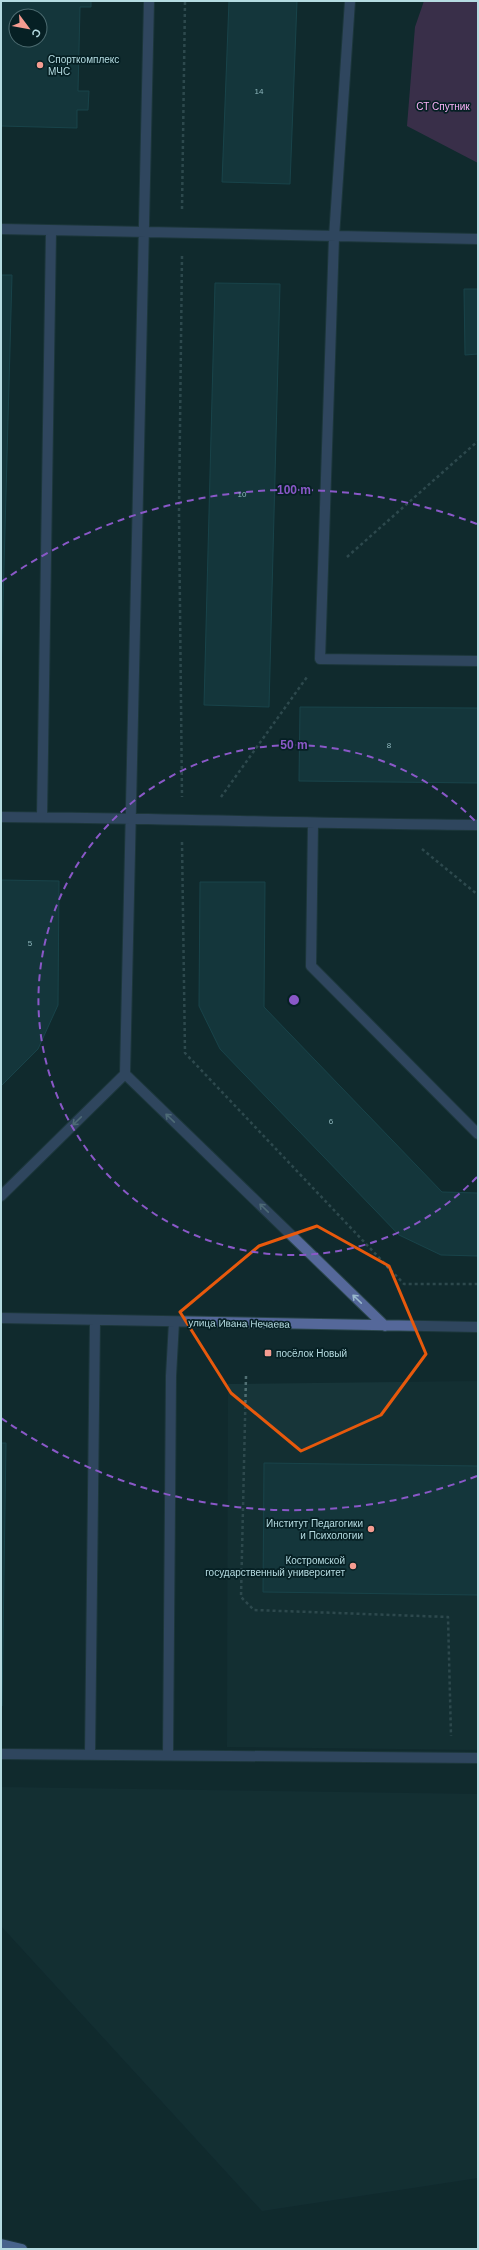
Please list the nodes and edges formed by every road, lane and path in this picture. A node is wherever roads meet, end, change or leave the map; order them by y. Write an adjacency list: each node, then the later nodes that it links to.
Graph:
1 (149, 1): 6 (street)
2 (185, 1): 7 (path)
3 (350, 1): 8 (street)
4 (1, 229): 5 (street)
5 (51, 231): 6 (street); 15 (street)
6 (145, 233): 7 (street); 16 (street)
7 (182, 234): 8 (street); 17 (path)
8 (334, 237): 9 (street); 11 (street)
9 (478, 239)
10 (478, 441): 11 (path)
11 (322, 579): 12 (street)
12 (320, 659): 13 (street); 18 (path)
13 (478, 661)
14 (1, 817): 15 (street)
15 (42, 817): 16 (street)
16 (130, 817): 17 (street); 23 (street)
17 (182, 819): 18 (street); 26 (path)
18 (204, 820): 19 (street)
19 (314, 824): 20 (street); 24 (street)
20 (392, 824): 21 (street); 22 (path)
21 (478, 825)
22 (478, 894)
23 (125, 1074): 25 (street, one-way to 25); 30 (street, one-way to 23)
24 (478, 1134)
25 (1, 1196)
26 (478, 1284)
27 (1, 1318): 28 (street, улица Ивана Нечаева)
28 (95, 1320): 29 (street, улица Ивана Нечаева); 34 (street)
29 (174, 1322): 30 (street, улица Ивана Нечаева); 35 (street)
30 (385, 1326): 31 (street, улица Ивана Нечаева)
31 (478, 1327)
32 (246, 1376): 36 (path)
33 (1, 1754): 34 (street)
34 (90, 1755): 35 (street)
35 (168, 1755): 36 (street)
36 (452, 1758): 37 (street)
37 (478, 1758)
38 (1, 2244): 39 (main road)
39 (22, 2249)

